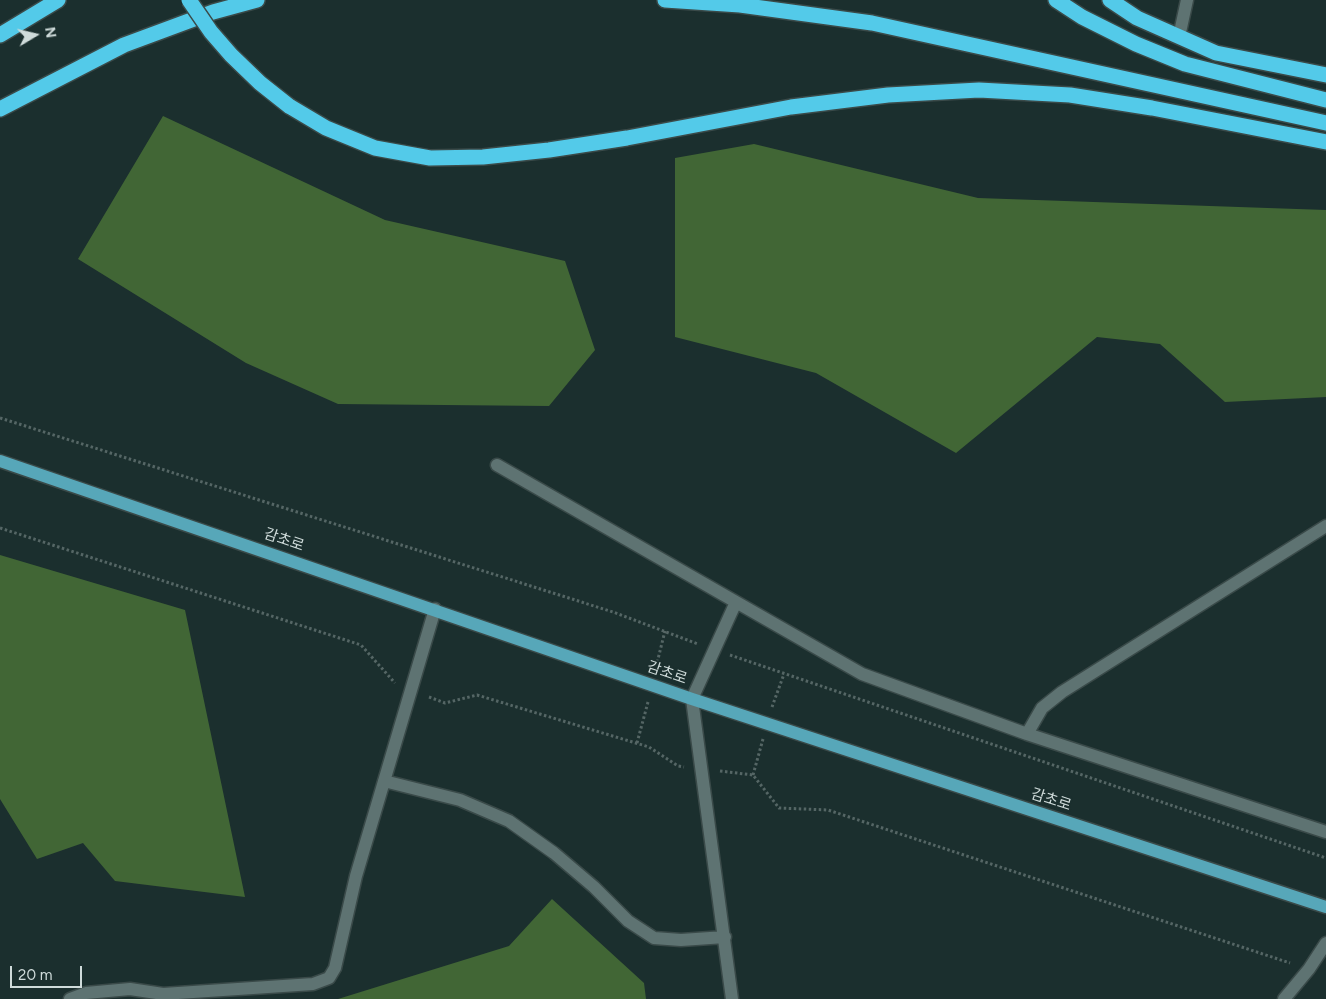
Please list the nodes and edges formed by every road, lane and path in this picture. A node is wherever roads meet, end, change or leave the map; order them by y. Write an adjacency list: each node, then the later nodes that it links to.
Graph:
1 (58, 0): 9 (highway)
2 (189, 0): 15 (highway, bridge)
3 (257, 0): 13 (highway)
4 (665, 0): 8 (highway)
5 (1056, 0): 12 (highway)
6 (1110, 0): 10 (highway)
7 (1187, 0): 10 (street)
8 (734, 2): 14 (highway)
9 (0, 35)
10 (1179, 37): 11 (highway)
11 (1326, 75)
12 (1326, 100)
13 (0, 109)
14 (1326, 123)
15 (1326, 142)
16 (0, 418): 23 (path)
17 (0, 461): 22 (main road, 감초로)
18 (497, 465): 21 (street)
19 (1326, 526): 26 (street)
20 (0, 528): 24 (path)
21 (736, 602): 23 (street); 26 (street)
22 (435, 609): 24 (street); 25 (main road, 감초로)
23 (715, 650): 25 (street); 30 (path)
24 (411, 690): 27 (path); 28 (street)
25 (692, 699): 27 (street); 31 (main road, 감초로)
26 (1027, 734): 29 (street)
27 (702, 769): 32 (street); 34 (path)
28 (384, 780): 32 (street); 35 (street)
29 (1326, 832)
30 (1326, 858)
31 (1326, 907)
32 (725, 937): 36 (street)
33 (1326, 943): 34 (street)
34 (1309, 969): 37 (street)
35 (70, 999)
36 (732, 999)
37 (1284, 999)

